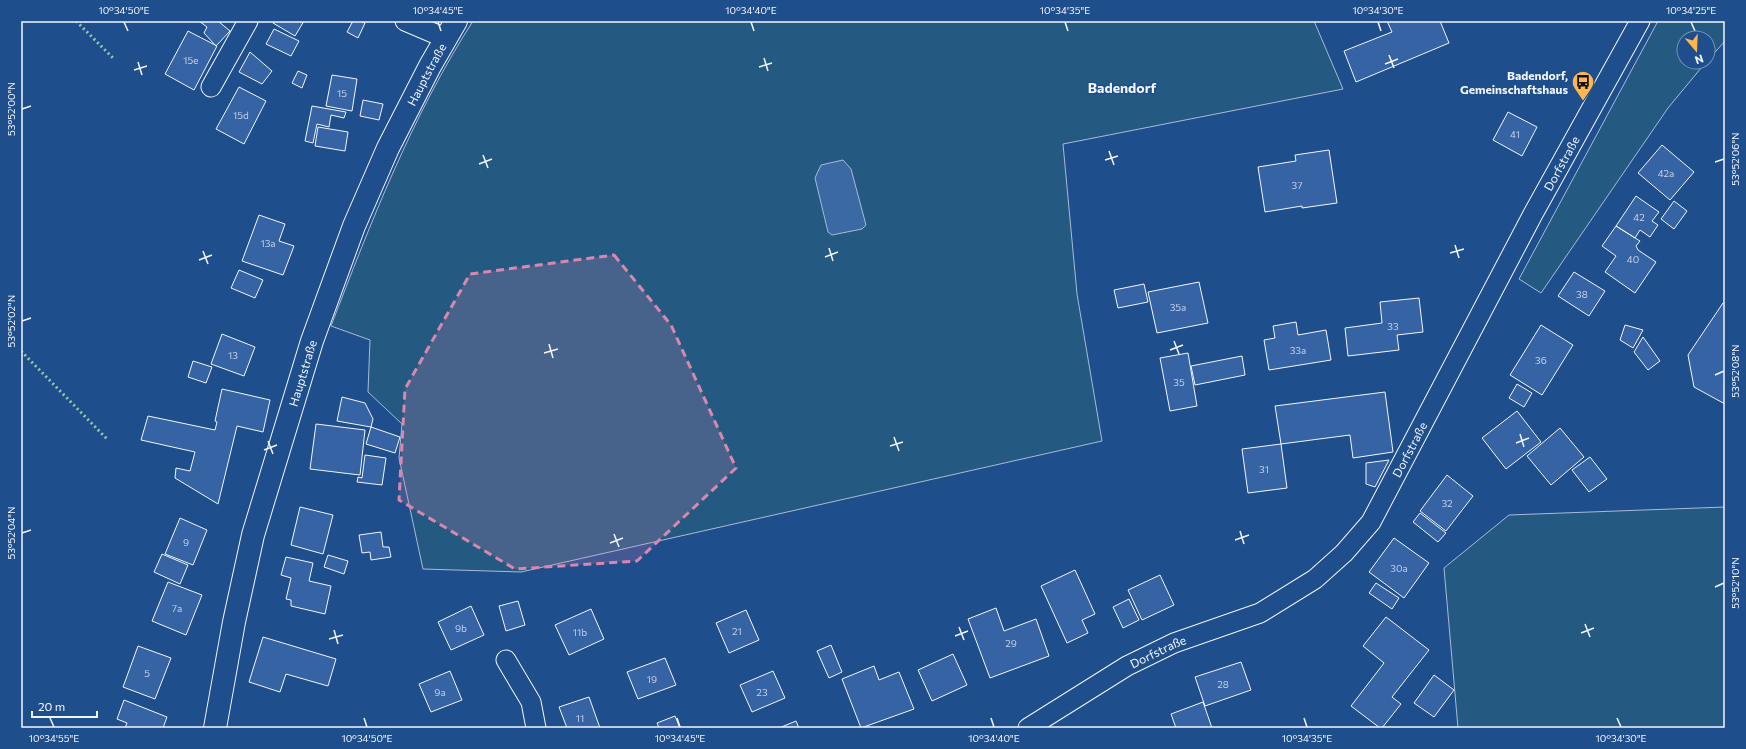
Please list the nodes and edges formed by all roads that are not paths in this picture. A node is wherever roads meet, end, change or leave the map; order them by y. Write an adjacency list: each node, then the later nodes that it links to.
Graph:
1 (248, 21): 5 (street)
2 (405, 21): 4 (street, Hauptstraße)
3 (1640, 21): 9 (street, Dorfstraße)
4 (450, 29): 7 (main road, Hauptstraße)
5 (211, 87)
6 (506, 660): 8 (street)
7 (215, 728)
8 (536, 728)
9 (1028, 728)

